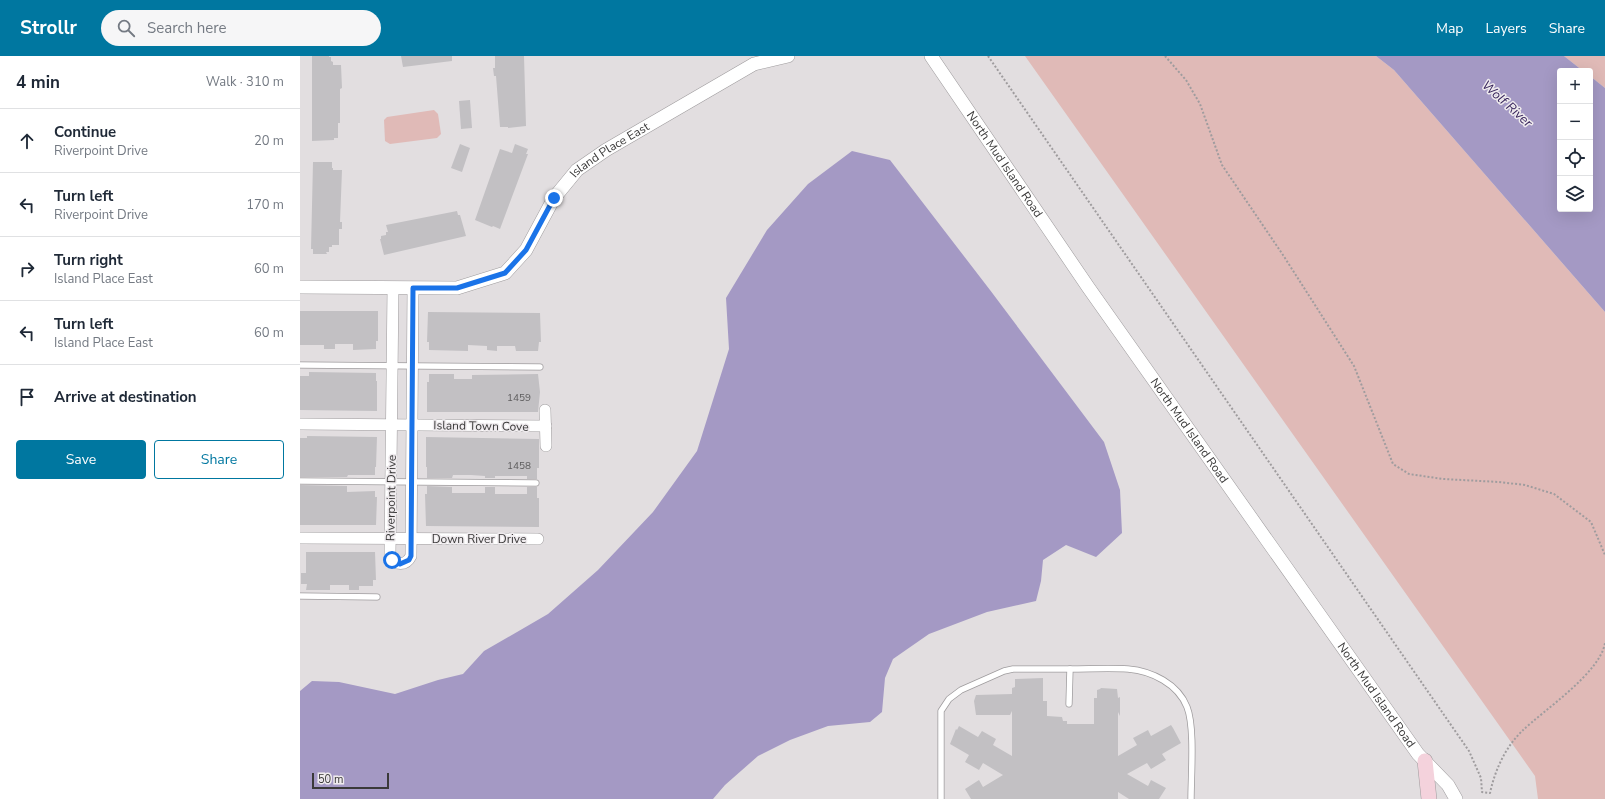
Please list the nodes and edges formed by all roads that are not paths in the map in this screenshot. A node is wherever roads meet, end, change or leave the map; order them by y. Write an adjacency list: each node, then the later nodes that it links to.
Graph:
1 (788, 56): 5 (street, Island Place East)
2 (931, 56): 28 (street, North Mud Island Road)
3 (300, 287): 4 (street, Island Place East)
4 (393, 288): 5 (street, Island Place East); 7 (street, Riverpoint Drive)
5 (413, 288): 8 (street, Riverpoint Drive)
6 (300, 365): 7 (lane)
7 (393, 366): 8 (lane); 12 (street, Riverpoint Drive)
8 (413, 366): 9 (lane); 13 (street, Riverpoint Drive)
9 (540, 367)
10 (546, 410): 14 (street, Island Town Cove)
11 (300, 424): 12 (street, Island Town Cove)
12 (392, 425): 13 (street, Island Town Cove); 17 (street, Riverpoint Drive)
13 (412, 425): 14 (street, Island Town Cove); 18 (street, Riverpoint Drive)
14 (546, 426): 15 (street, Island Town Cove)
15 (546, 446)
16 (300, 481): 17 (lane)
17 (391, 482): 18 (lane); 21 (street, Riverpoint Drive)
18 (411, 482): 19 (lane); 22 (street, Riverpoint Drive)
19 (536, 483)
20 (300, 538): 21 (street, Down River Drive)
21 (390, 539): 22 (street, Down River Drive); 22 (street, Riverpoint Drive)
22 (411, 539): 23 (street, Down River Drive)
23 (538, 539)
24 (300, 596): 25 (lane)
25 (377, 597)
26 (1070, 669): 27 (lane); 29 (lane); 30 (lane)
27 (1069, 704)
28 (1425, 761): 31 (main road); 32 (street, North Mud Island Road)
29 (941, 799)
30 (1192, 799)
31 (1429, 799)
32 (1456, 799)

